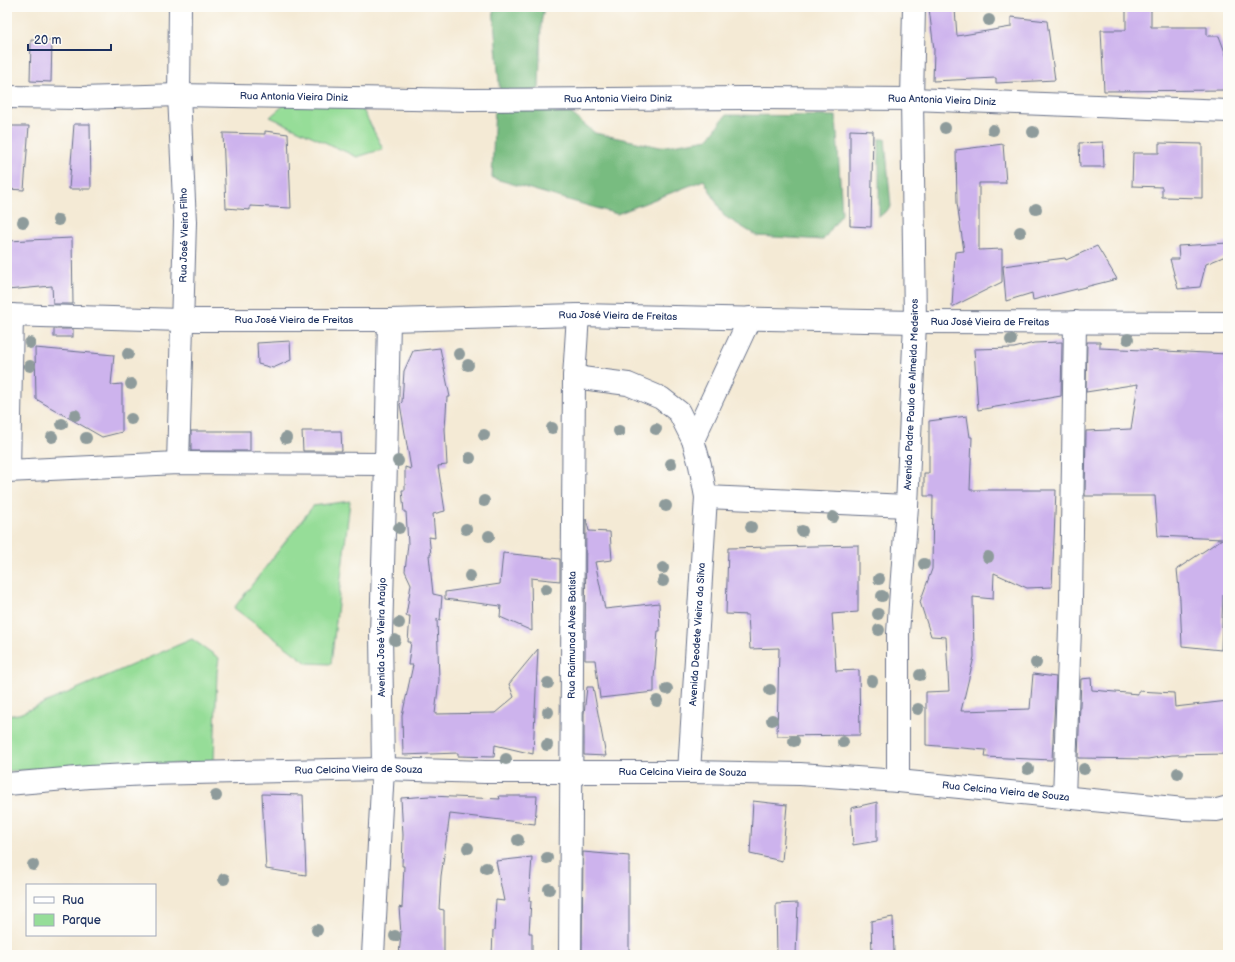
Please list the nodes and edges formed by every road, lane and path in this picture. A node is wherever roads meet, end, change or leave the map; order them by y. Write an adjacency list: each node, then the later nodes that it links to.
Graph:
1 (180, 7): 3 (street, Rua José Vieira Filho)
2 (914, 7): 5 (street, Avenida Padre Paulo de Almeida Medeiros)
3 (179, 95): 4 (street, Rua Antonia Vieira Diniz); 5 (street, Rua Antonia Vieira Diniz); 10 (street, Rua José Vieira Filho)
4 (7, 97)
5 (912, 99): 6 (street, Rua Antonia Vieira Diniz); 12 (street, Avenida Padre Paulo de Almeida Medeiros)
6 (1228, 111)
7 (10, 315): 10 (street, Rua José Vieira de Freitas); 19 (street)
8 (578, 315): 9 (street, Rua José Vieira de Freitas); 11 (street, Rua José Vieira de Freitas); 15 (street, Rua Raimunod Alves Batista)
9 (750, 318): 12 (street, Rua José Vieira de Freitas); 16 (street)
10 (182, 320): 11 (street, Rua José Vieira de Freitas); 17 (street, Rua José Vieira Filho)
11 (389, 320): 18 (street, Avenida José Vieira Araújo)
12 (915, 322): 13 (street, Rua José Vieira de Freitas); 21 (street, Avenida Padre Paulo de Almeida Medeiros)
13 (1075, 322): 14 (street, Rua José Vieira de Freitas); 27 (street)
14 (1228, 323)
15 (574, 377): 16 (street, Avenida Deodete Vieira da Silva); 23 (street, Rua Raimunod Alves Batista)
16 (692, 440): 20 (street, Avenida Deodete Vieira da Silva)
17 (178, 463): 18 (street); 19 (street)
18 (386, 464): 22 (street, Avenida José Vieira Araújo)
19 (8, 471)
20 (706, 497): 21 (street); 24 (street, Avenida Deodete Vieira da Silva)
21 (907, 506): 25 (street, Avenida Padre Paulo de Almeida Medeiros)
22 (383, 769): 23 (street, Rua Celcina Vieira de Souza); 26 (street, Rua Celcina Vieira de Souza); 29 (street, Avenida José Vieira Araújo)
23 (571, 772): 24 (street, Rua Celcina Vieira de Souza); 30 (street, Rua Raimunod Alves Batista)
24 (688, 772): 25 (street, Rua Celcina Vieira de Souza)
25 (898, 781): 27 (street, Rua Celcina Vieira de Souza)
26 (7, 784)
27 (1064, 797): 28 (street, Rua Celcina Vieira de Souza)
28 (1222, 809)
29 (373, 955)
30 (570, 955)

